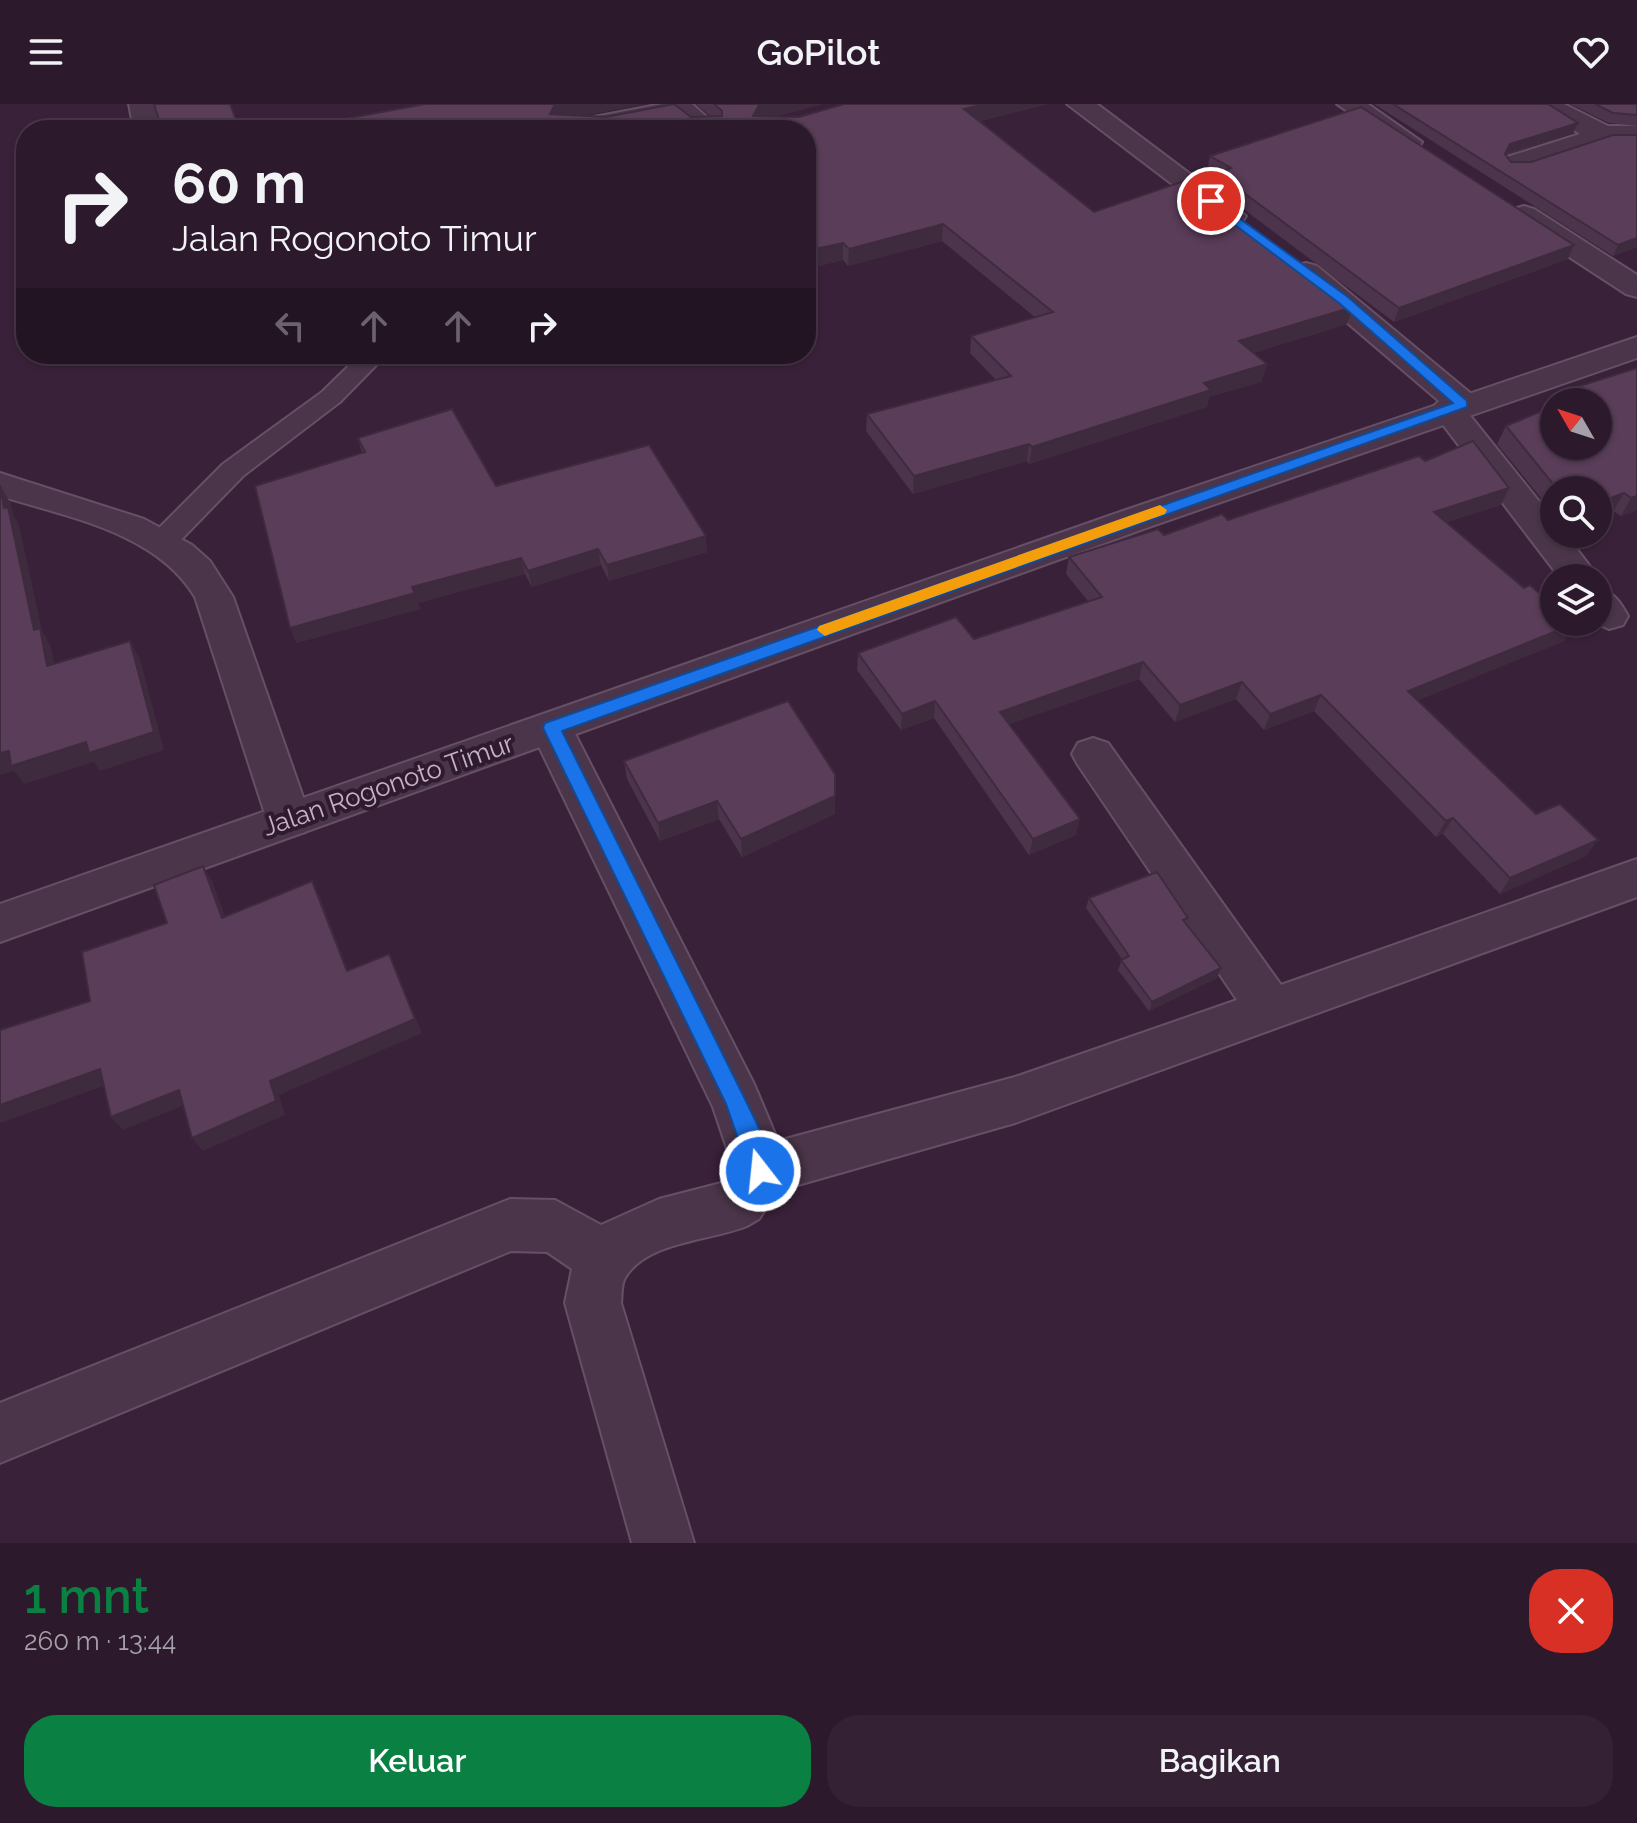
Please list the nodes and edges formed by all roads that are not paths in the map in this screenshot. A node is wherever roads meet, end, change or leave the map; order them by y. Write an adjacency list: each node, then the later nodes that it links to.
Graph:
1 (1080, 104): 11 (street)
2 (1350, 104): 8 (street)
3 (1547, 104): 7 (street)
4 (619, 120): 5 (street)
5 (696, 120)
6 (1637, 134): 7 (street)
7 (1604, 135): 9 (street)
8 (1429, 154)
9 (1517, 163)
10 (1507, 204): 13 (street)
11 (1257, 235)
12 (1281, 253): 16 (street)
13 (1637, 288)
14 (1637, 347): 16 (street, Jalan Rogonoto Timur)
15 (365, 364): 18 (lane)
16 (1456, 407): 19 (street); 20 (street, Jalan Rogonoto Timur)
17 (0, 484): 18 (street)
18 (162, 542): 22 (street)
19 (1570, 564)
20 (551, 728): 22 (street, Jalan Rogonoto Timur); 26 (street)
21 (1093, 754): 25 (street)
22 (289, 820): 24 (street, Jalan Rogonoto Timur)
23 (1637, 877): 25 (street)
24 (0, 923)
25 (1272, 1011): 26 (street)
26 (750, 1141): 27 (street)
27 (602, 1257): 28 (street); 29 (street)
28 (0, 1433)
29 (663, 1543)

